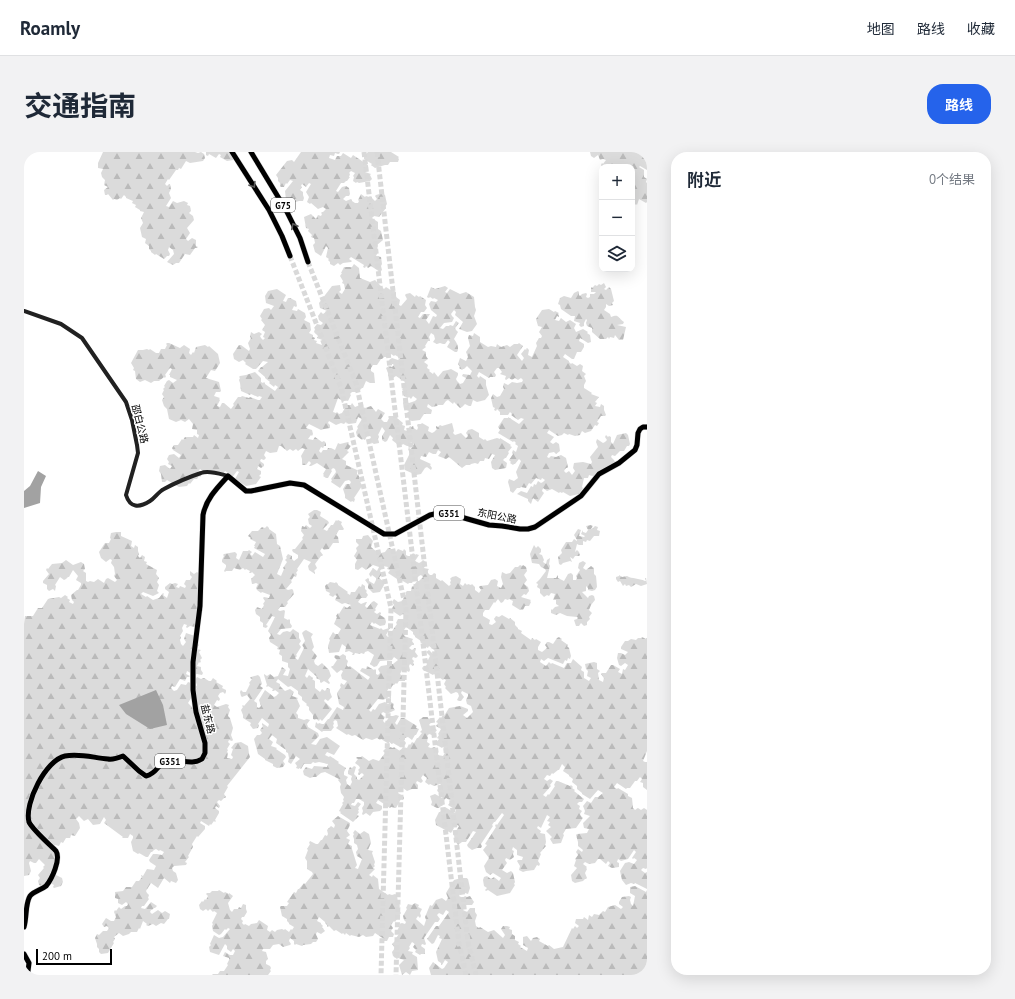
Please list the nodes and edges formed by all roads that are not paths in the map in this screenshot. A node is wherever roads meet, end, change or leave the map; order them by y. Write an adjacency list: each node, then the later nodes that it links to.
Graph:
1 (232, 152): 3 (highway, G75, one-way to 3)
2 (251, 152): 4 (highway, G75, one-way to 2)
3 (290, 256)
4 (308, 262)
5 (24, 311): 7 (street, 邵白公路)
6 (647, 427): 7 (highway, 东阳公路 / G351)
7 (228, 476): 8 (highway, 盐东路 / G351)
8 (24, 927)
9 (24, 954): 10 (highway)
10 (25, 975)

